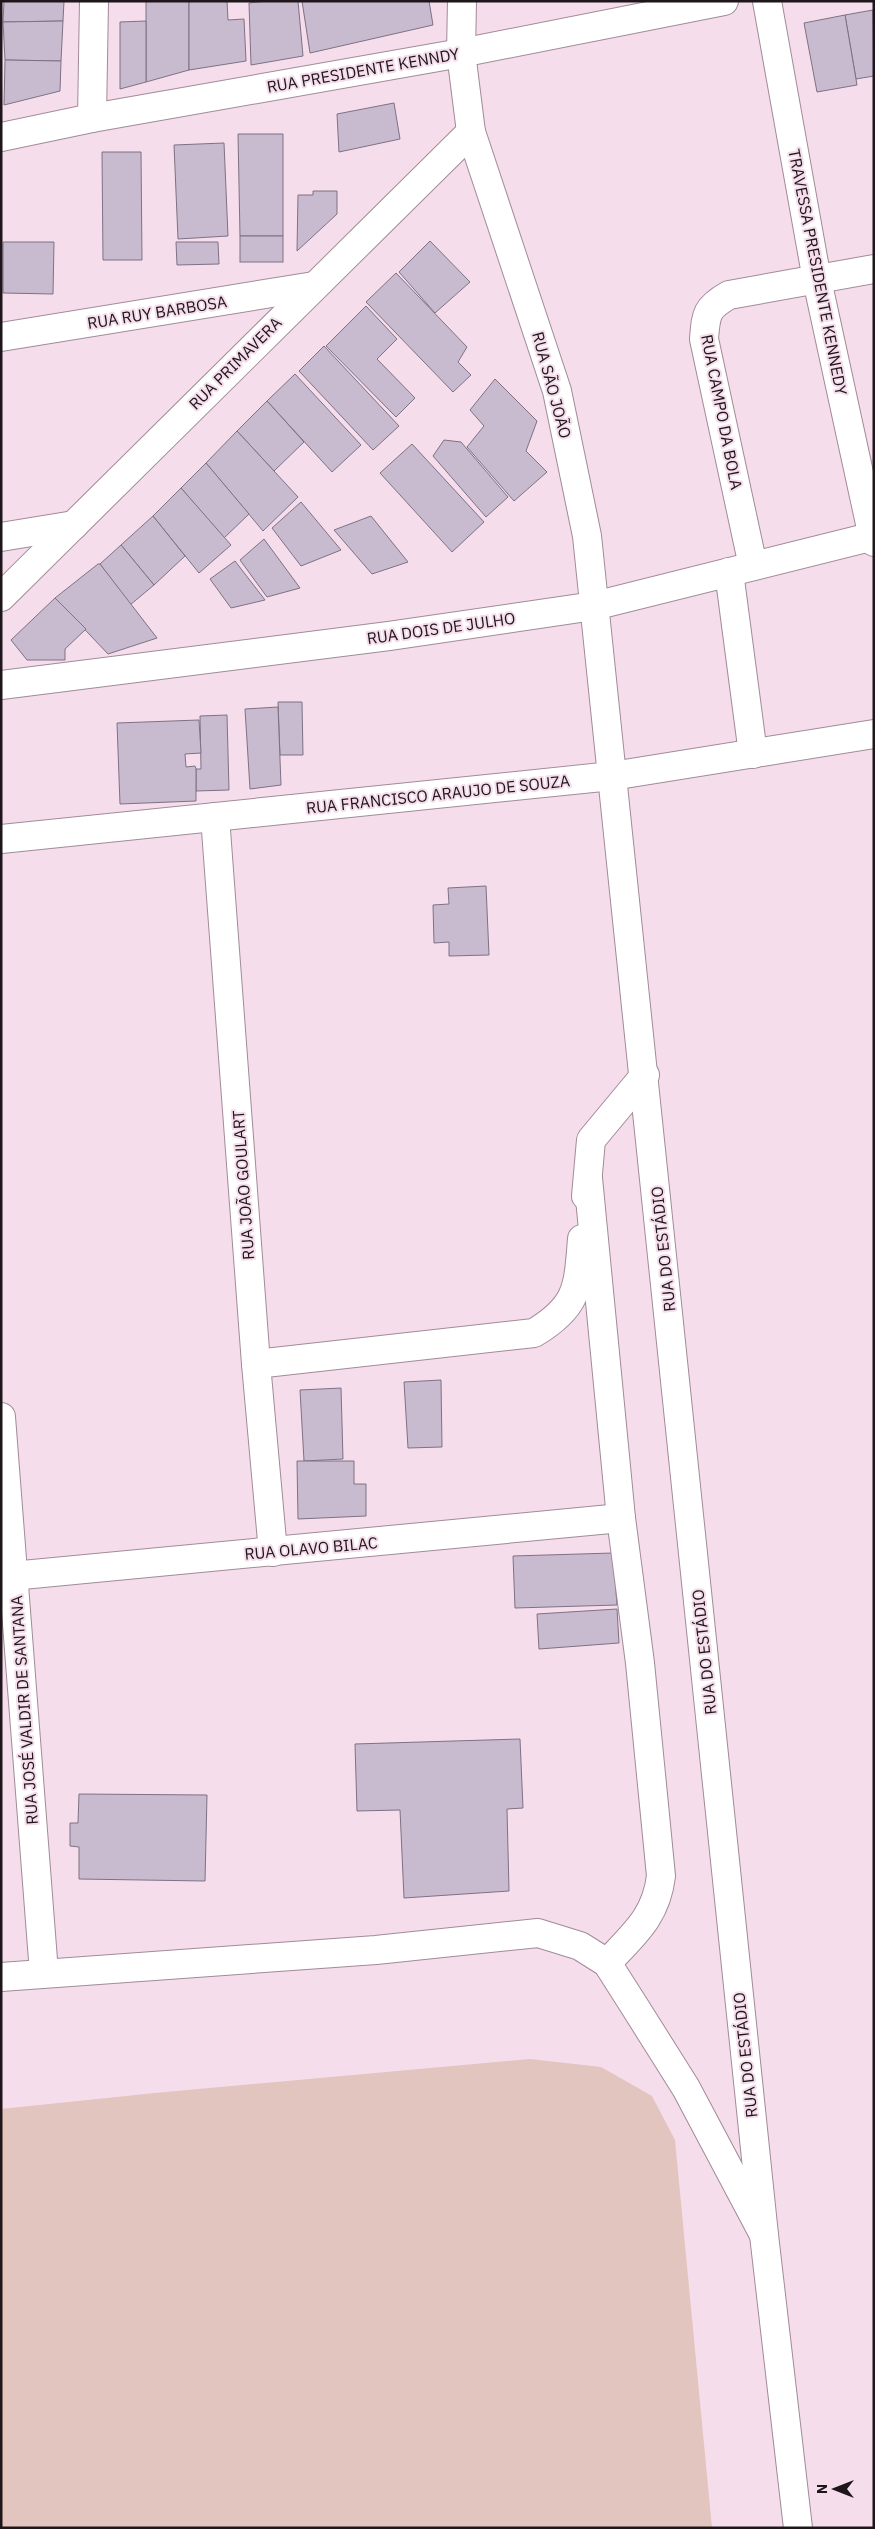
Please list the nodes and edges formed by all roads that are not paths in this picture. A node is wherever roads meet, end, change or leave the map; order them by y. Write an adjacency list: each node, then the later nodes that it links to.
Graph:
1 (94, 1): 6 (street)
2 (462, 1): 5 (street, RUA SÃO JOÃO)
3 (724, 1): 5 (street, RUA PRESIDENTE KENNDY)
4 (767, 1): 10 (street, TRAVESSA PRESIDENTE KENNEDY)
5 (460, 53): 6 (street, RUA PRESIDENTE KENNDY); 7 (street, RUA SÃO JOÃO)
6 (92, 118): 8 (street, RUA PRESIDENTE KENNDY)
7 (471, 132): 11 (street, RUA PRIMAVERA); 18 (street, RUA SÃO JOÃO)
8 (1, 137)
9 (874, 269): 10 (street, RUA CAMPO DA BOLA)
10 (817, 280): 15 (street, TRAVESSA PRESIDENTE KENNEDY); 16 (street, RUA CAMPO DA BOLA)
11 (314, 286): 12 (street, RUA RUY BARBOSA); 13 (street, RUA PRIMAVERA)
12 (1, 337)
13 (74, 526): 14 (street); 17 (street, RUA PRIMAVERA)
14 (1, 537)
15 (873, 538): 16 (street, RUA DOIS DE JULHO)
16 (741, 569): 18 (street, RUA DOIS DE JULHO); 21 (street, RUA CAMPO DA BOLA)
17 (1, 597)
18 (594, 606): 19 (street, RUA DOIS DE JULHO); 22 (street, RUA SÃO JOÃO)
19 (1, 685)
20 (874, 734): 21 (street, RUA FRANCISCO ARAUJO DE SOUZA)
21 (753, 754): 22 (street, RUA FRANCISCO ARAUJO DE SOUZA)
22 (612, 776): 23 (street, RUA FRANCISCO ARAUJO DE SOUZA); 25 (street, RUA DO ESTÁDIO)
23 (215, 818): 24 (street, RUA FRANCISCO ARAUJO DE SOUZA); 27 (street, RUA JOÃO GOULART)
24 (1, 839)
25 (644, 1075): 26 (street); 35 (street, RUA DO ESTÁDIO)
26 (588, 1178): 27 (street); 29 (street)
27 (256, 1364): 30 (street, RUA JOÃO GOULART)
28 (1, 1417): 31 (street, RUA JOSÉ VALDIR DE SANTANA)
29 (621, 1518): 30 (street, RUA OLAVO BILAC); 32 (street)
30 (273, 1552): 31 (street, RUA OLAVO BILAC)
31 (8, 1576): 33 (street, RUA JOSÉ VALDIR DE SANTANA)
32 (607, 1963): 33 (street); 35 (street)
33 (44, 1973): 34 (street)
34 (1, 1977)
35 (764, 2236): 36 (street, RUA DO ESTÁDIO)
36 (798, 2528)

